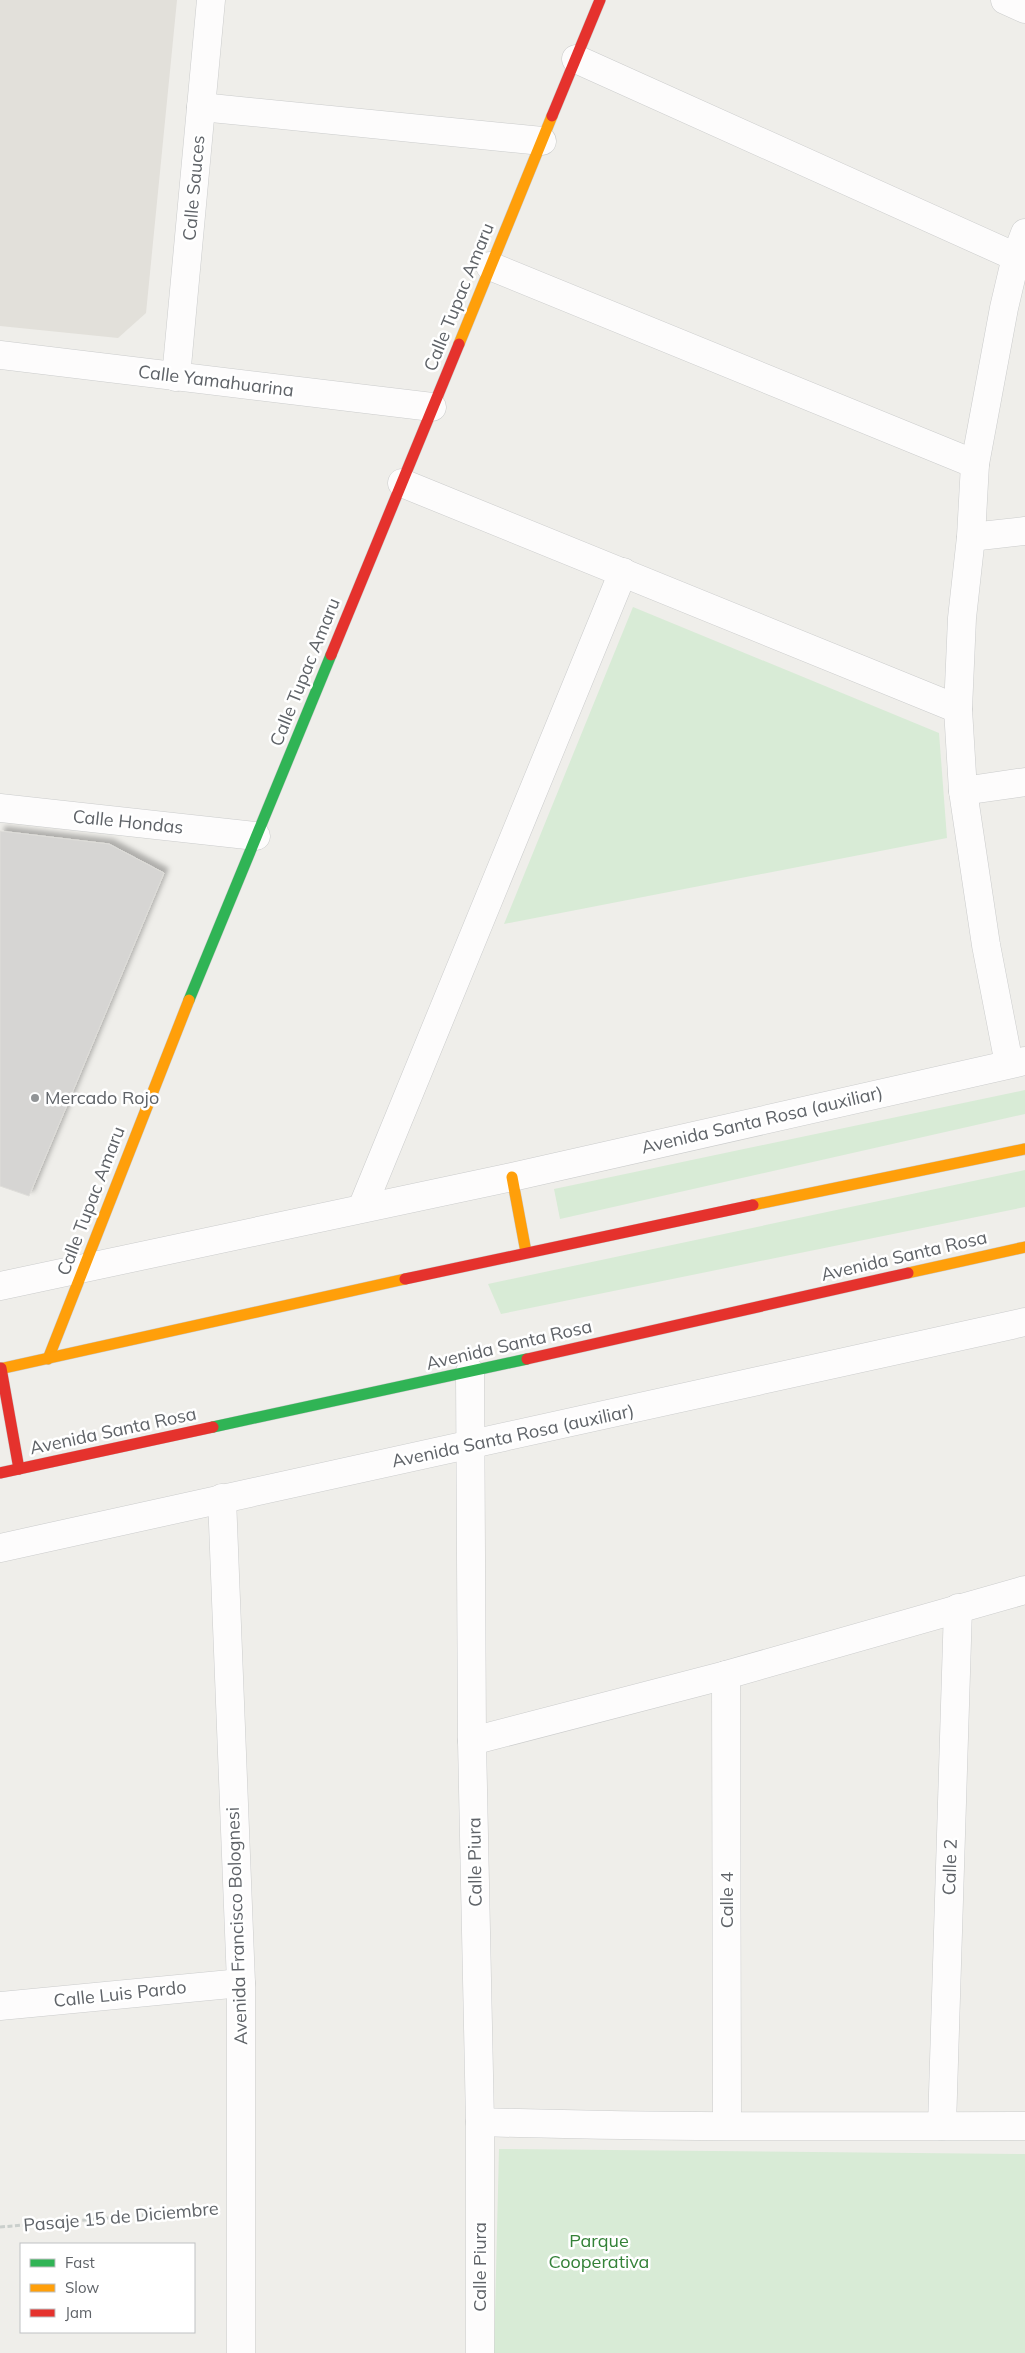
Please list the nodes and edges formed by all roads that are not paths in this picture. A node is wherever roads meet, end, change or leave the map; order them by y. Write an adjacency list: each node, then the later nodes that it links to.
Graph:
1 (211, 0): 6 (street, Calle Sauces)
2 (600, 0): 5 (main road, Calle Tupac Amaru)
3 (1005, 0): 4 (street)
4 (1025, 9)
5 (576, 59): 7 (main road, Calle Tupac Amaru); 8 (street)
6 (201, 107): 7 (street); 12 (street, Calle Sauces)
7 (542, 140): 9 (main road, Calle Tupac Amaru)
8 (1020, 245): 10 (street)
9 (490, 266): 13 (main road, Calle Tupac Amaru); 14 (street)
10 (1015, 306): 14 (street)
11 (0, 355): 12 (street, Calle Yamahuarina)
12 (176, 377): 13 (street, Calle Yamahuarina)
13 (432, 407): 15 (main road, Calle Tupac Amaru)
14 (975, 464): 17 (street)
15 (402, 482): 18 (street); 23 (main road, Calle Tupac Amaru)
16 (1025, 531): 17 (street)
17 (971, 537): 19 (street)
18 (623, 572): 19 (street); 27 (street)
19 (958, 710): 21 (street)
20 (1025, 782): 21 (street)
21 (963, 791): 24 (street)
22 (0, 808): 23 (street, Calle Hondas)
23 (256, 836): 30 (main road, Calle Tupac Amaru)
24 (1017, 1063): 26 (street, Avenida Santa Rosa (auxiliar))
25 (1025, 1149): 29 (main road)
26 (512, 1177): 27 (street, Avenida Santa Rosa (auxiliar)); 29 (main road)
27 (362, 1208): 30 (street, Avenida Santa Rosa (auxiliar))
28 (1025, 1247): 35 (main road, Avenida Santa Rosa)
29 (526, 1252): 33 (main road)
30 (83, 1269): 31 (street, Avenida Santa Rosa (auxiliar)); 33 (main road, Calle Tupac Amaru)
31 (0, 1286)
32 (1025, 1322): 36 (street, Avenida Santa Rosa (auxiliar))
33 (48, 1359): 34 (main road)
34 (0, 1368): 37 (main road)
35 (470, 1372): 36 (street, Calle Piura); 37 (main road, Avenida Santa Rosa)
36 (470, 1446): 39 (street, Avenida Santa Rosa (auxiliar)); 44 (street, Calle Piura)
37 (19, 1469): 38 (main road, Avenida Santa Rosa)
38 (0, 1473)
39 (222, 1498): 40 (street, Avenida Santa Rosa (auxiliar)); 45 (street, Avenida Francisco Bolognesi)
40 (0, 1548)
41 (1025, 1590): 42 (street)
42 (958, 1608): 43 (street); 49 (street, Calle 2)
43 (726, 1675): 44 (street); 48 (street, Calle 4)
44 (472, 1741): 47 (street, Calle Piura)
45 (240, 1983): 46 (street, Calle Luis Pardo); 51 (street, Avenida Francisco Bolognesi)
46 (0, 2006)
47 (480, 2122): 48 (street); 52 (street, Calle Piura)
48 (727, 2125): 49 (street)
49 (942, 2126): 50 (street)
50 (1025, 2126)
51 (241, 2353)
52 (480, 2353)

